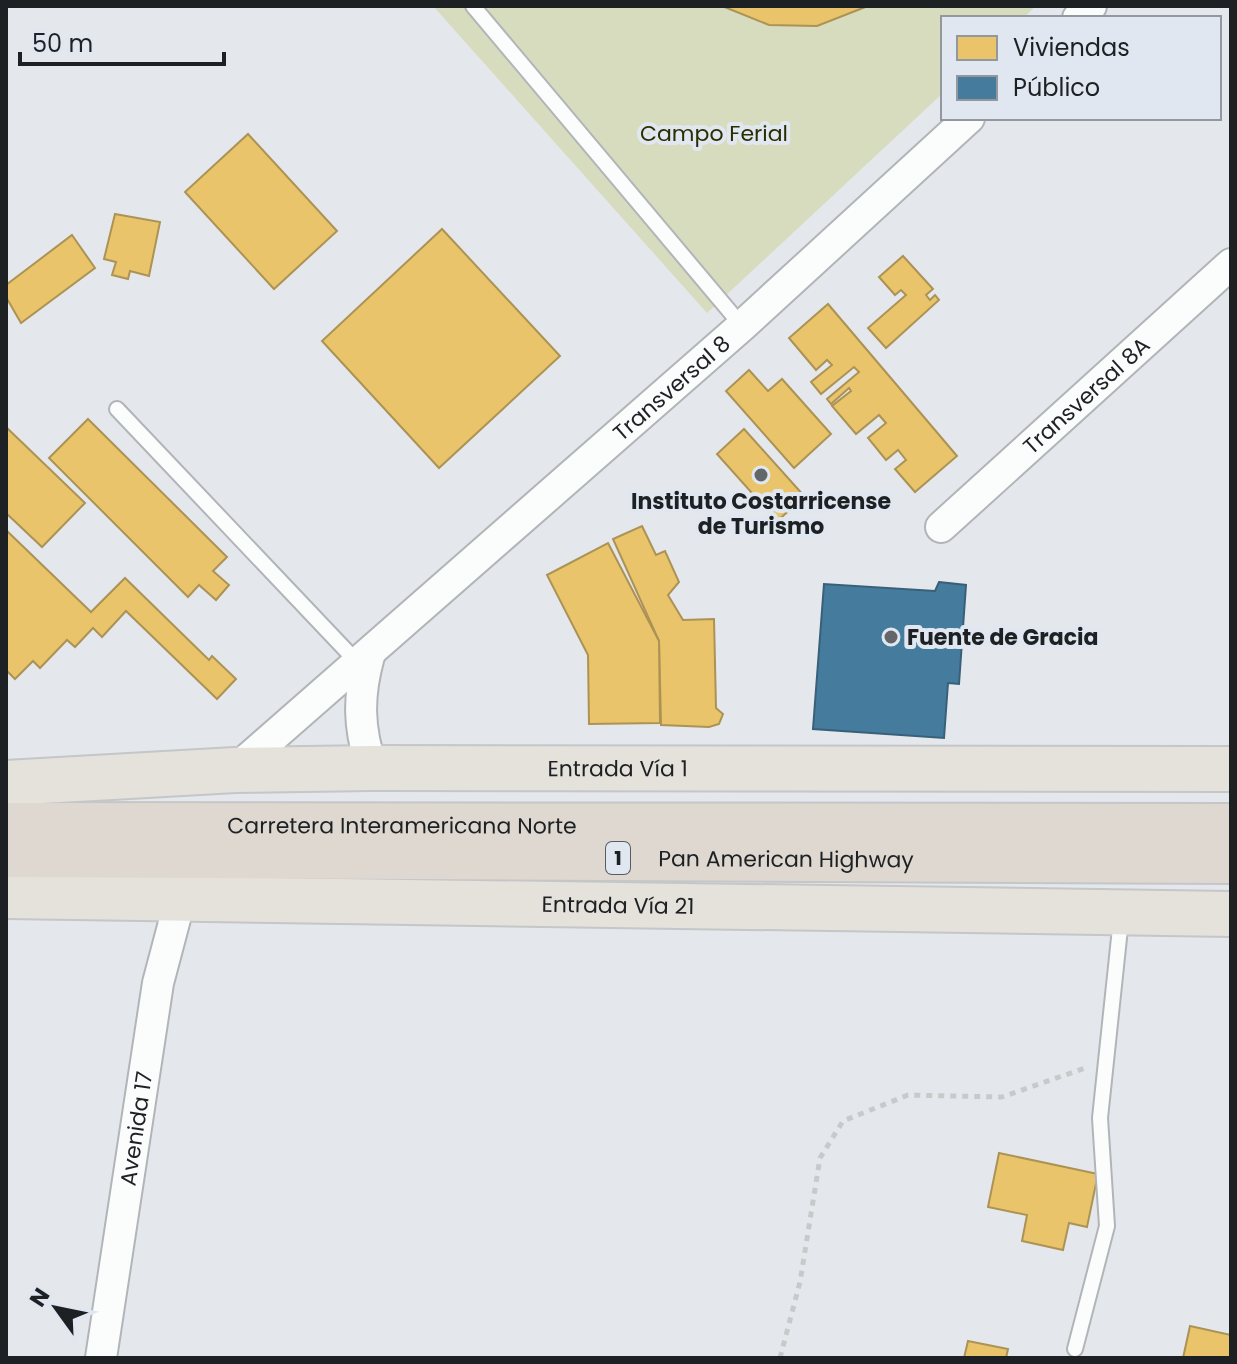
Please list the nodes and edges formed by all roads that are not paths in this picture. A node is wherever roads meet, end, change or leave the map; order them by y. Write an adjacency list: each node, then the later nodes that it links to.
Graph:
1 (473, 6): 4 (lane)
2 (967, 120): 4 (street, Transversal 8)
3 (1226, 277): 6 (street, Transversal 8A)
4 (742, 326): 7 (street, Transversal 8)
5 (117, 409): 7 (lane)
6 (941, 527)
7 (364, 659): 8 (street); 10 (street, Transversal 8)
8 (372, 768): 9 (main road, Entrada Vía 1); 10 (main road, Entrada Vía 1)
9 (1231, 769)
10 (235, 770): 11 (main road, Entrada Vía 1)
11 (6, 783)
12 (6, 825): 13 (highway, Carretera Interamericana Norte / 1)
13 (1231, 826)
14 (6, 855): 15 (highway, Pan American Highway / 1)
15 (1231, 861)
16 (6, 896): 17 (main road, Entrada Vía 21)
17 (180, 900): 18 (main road, Entrada Vía 21); 21 (street, Avenida 17)
18 (1121, 914): 19 (main road, Entrada Vía 21); 20 (lane)
19 (1231, 914)
20 (1075, 1349)
21 (101, 1358)

